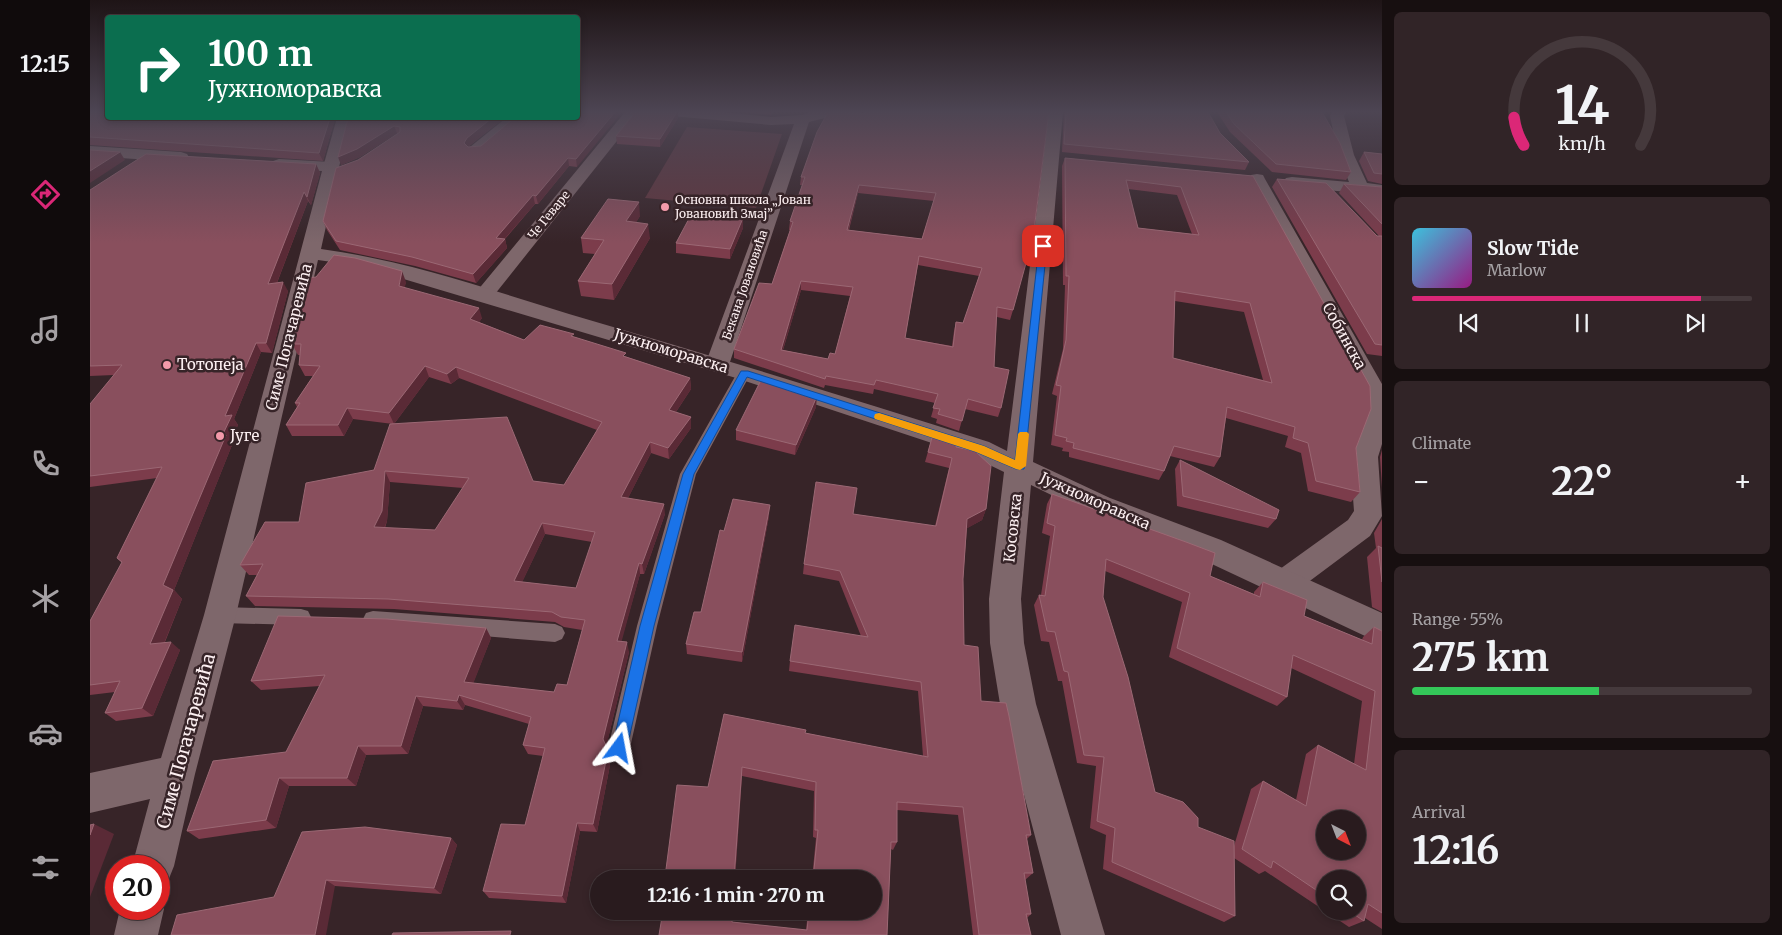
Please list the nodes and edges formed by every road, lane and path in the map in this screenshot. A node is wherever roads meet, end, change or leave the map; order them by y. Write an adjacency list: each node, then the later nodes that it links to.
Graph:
1 (146, 156): 10 (street)
2 (157, 156): 8 (street)
3 (336, 156): 11 (street, Симе Погачаревића)
4 (597, 156): 17 (street, Че Геваре)
5 (790, 156): 18 (street, Бекана Јовановића)
6 (1061, 156): 20 (street, Косовска)
7 (1347, 156): 13 (street)
8 (196, 158)
9 (266, 163): 11 (street)
10 (123, 171)
11 (333, 172): 16 (street, Симе Погачаревића)
12 (1323, 185): 13 (street); 15 (lane); 21 (street, Собинска)
13 (1360, 188): 14 (street)
14 (1382, 190)
15 (1336, 199)
16 (310, 253): 17 (street, Јужноморавска); 22 (street, Симе Погачаревића)
17 (484, 295): 18 (street, Јужноморавска)
18 (717, 365): 19 (street, Јужноморавска)
19 (744, 373): 20 (street, Јужноморавска); 27 (lane)
20 (1020, 466): 21 (street, Јужноморавска); 33 (street, Косовска)
21 (1284, 584): 25 (street, Јужноморавска)
22 (220, 615): 23 (lane); 28 (street, Симе Погачаревића)
23 (317, 618)
24 (355, 618): 26 (lane)
25 (1382, 629)
26 (555, 633)
27 (619, 748)
28 (176, 774): 29 (street); 30 (street, Симе Погачаревића)
29 (90, 793)
30 (156, 855)
31 (139, 920): 32 (street)
32 (136, 935)
33 (1083, 935)

